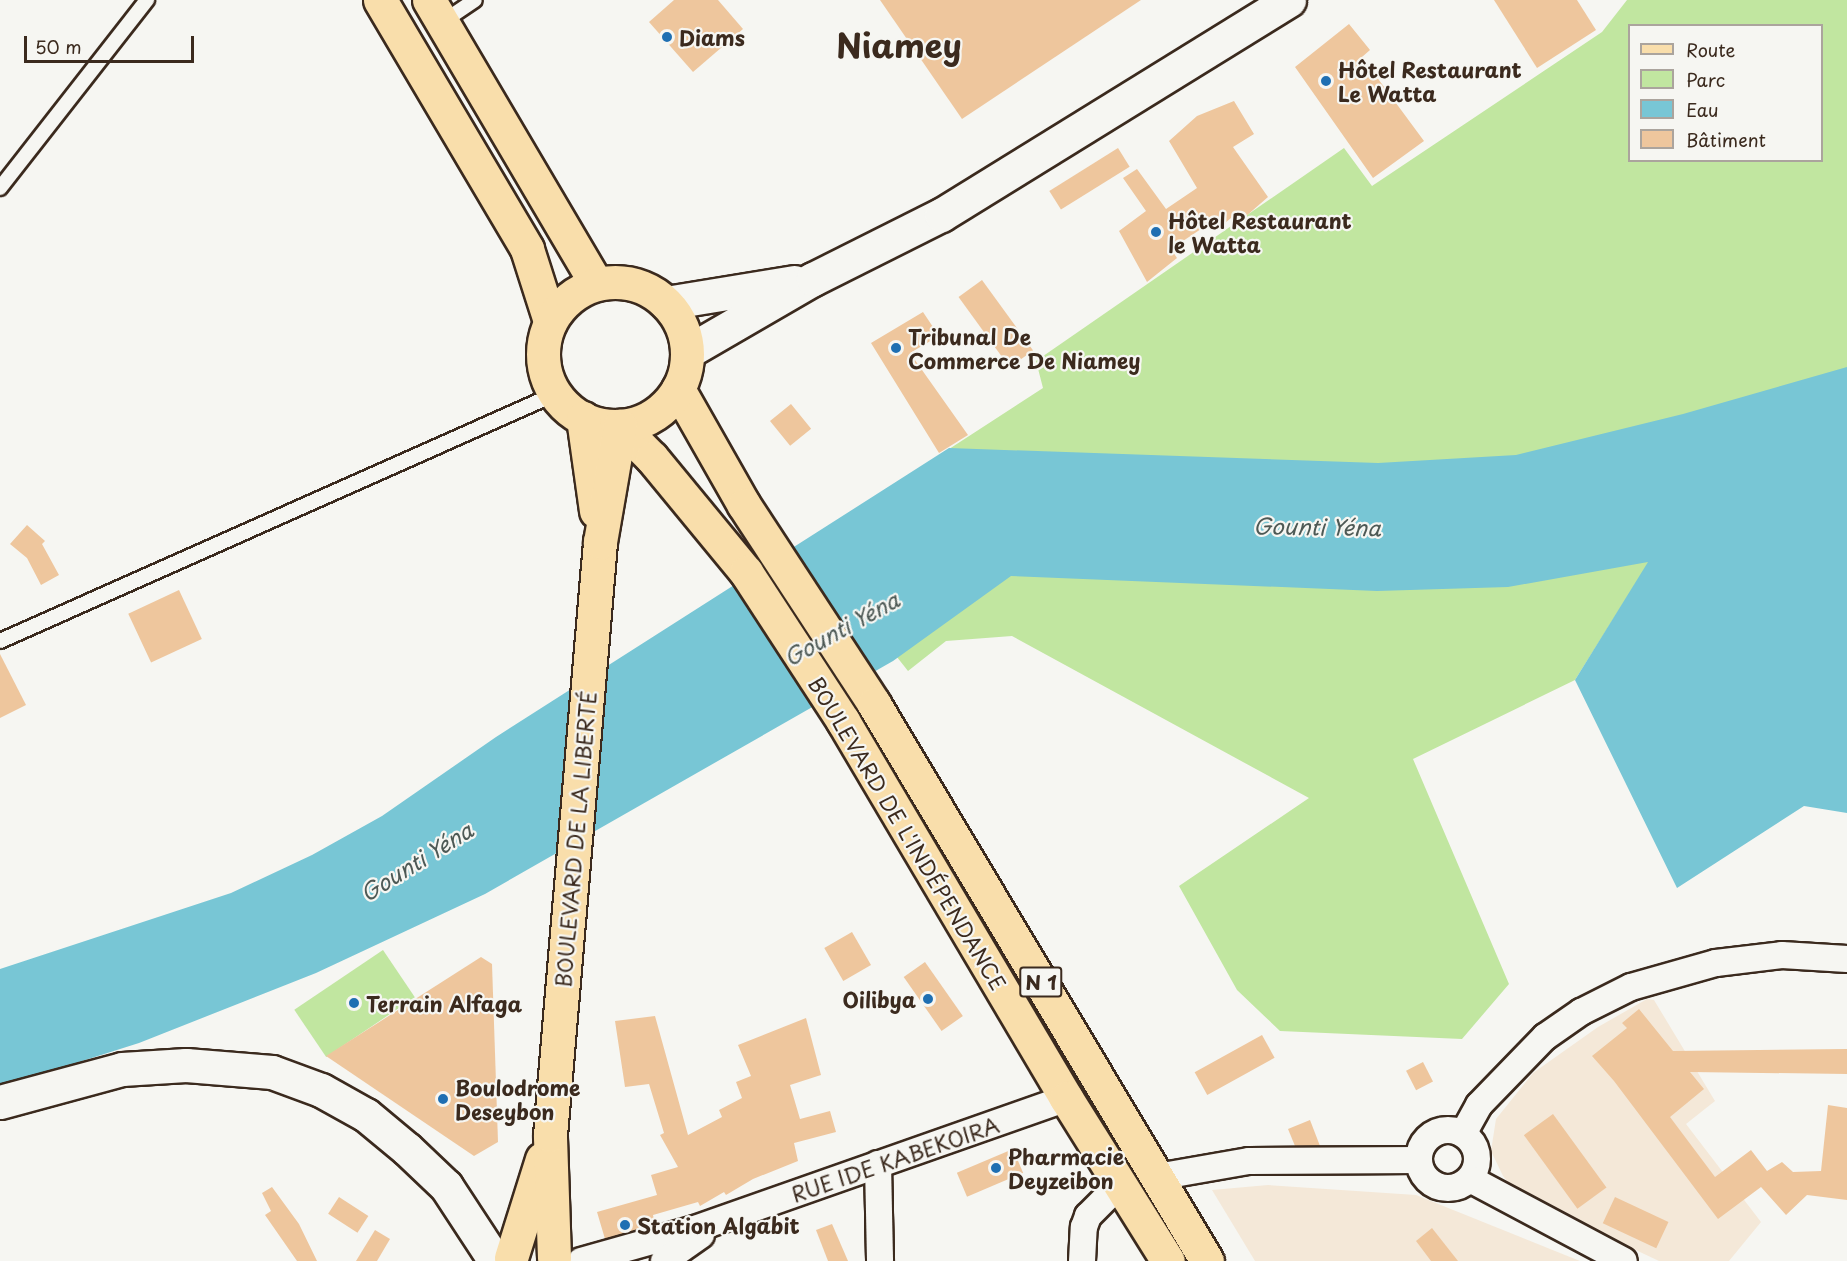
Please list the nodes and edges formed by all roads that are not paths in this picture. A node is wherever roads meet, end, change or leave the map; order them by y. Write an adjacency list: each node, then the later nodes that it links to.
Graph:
1 (147, 0): 6 (lane)
2 (380, 0): 10 (main road)
3 (475, 0): 5 (lane)
4 (1289, 0): 7 (street)
5 (436, 11): 8 (main road)
6 (0, 188)
7 (813, 279): 9 (street); 11 (street)
8 (596, 284): 9 (main road); 10 (main road)
9 (666, 303): 11 (main road)
10 (550, 321): 13 (main road)
11 (687, 352): 12 (main road)
12 (678, 389): 15 (main road); 25 (main road, BOULEVARD DE L'INDÉPENDANCE / N 1)
13 (555, 394): 14 (main road); 17 (lane)
14 (583, 418): 15 (main road); 16 (main road, BOULEVARD DE LA LIBERTÉ)
15 (620, 426): 16 (main road, BOULEVARD DE LA LIBERTÉ); 19 (main road, BOULEVARD DE L'INDÉPENDANCE / N 1)
16 (600, 542): 22 (main road, BOULEVARD DE LA LIBERTÉ)
17 (0, 641)
18 (1847, 959): 21 (street)
19 (1066, 1098): 24 (street, RUE IDE KABEKOIRA); 27 (main road, BOULEVARD DE L'INDÉPENDANCE)
20 (0, 1102): 29 (street)
21 (1463, 1134): 23 (street); 26 (street)
22 (550, 1135): 29 (main road, BOULEVARD DE LA LIBERTÉ); 30 (main road, BOULEVARD DE LA LIBERTÉ)
23 (1419, 1160): 25 (street); 26 (street)
24 (878, 1164): 28 (street, RUE IDE KABEKOIRA); 32 (street)
25 (1157, 1177): 35 (main road, BOULEVARD DE L'INDÉPENDANCE / N 1)
26 (1470, 1179): 36 (street)
27 (1121, 1183): 33 (street); 34 (main road, BOULEVARD DE L'INDÉPENDANCE)
28 (724, 1219): 30 (street); 31 (street)
29 (504, 1260): 30 (main road)
30 (565, 1260)
31 (664, 1261)
32 (880, 1261)
33 (1082, 1261)
34 (1168, 1261)
35 (1207, 1261)
36 (1624, 1261)

